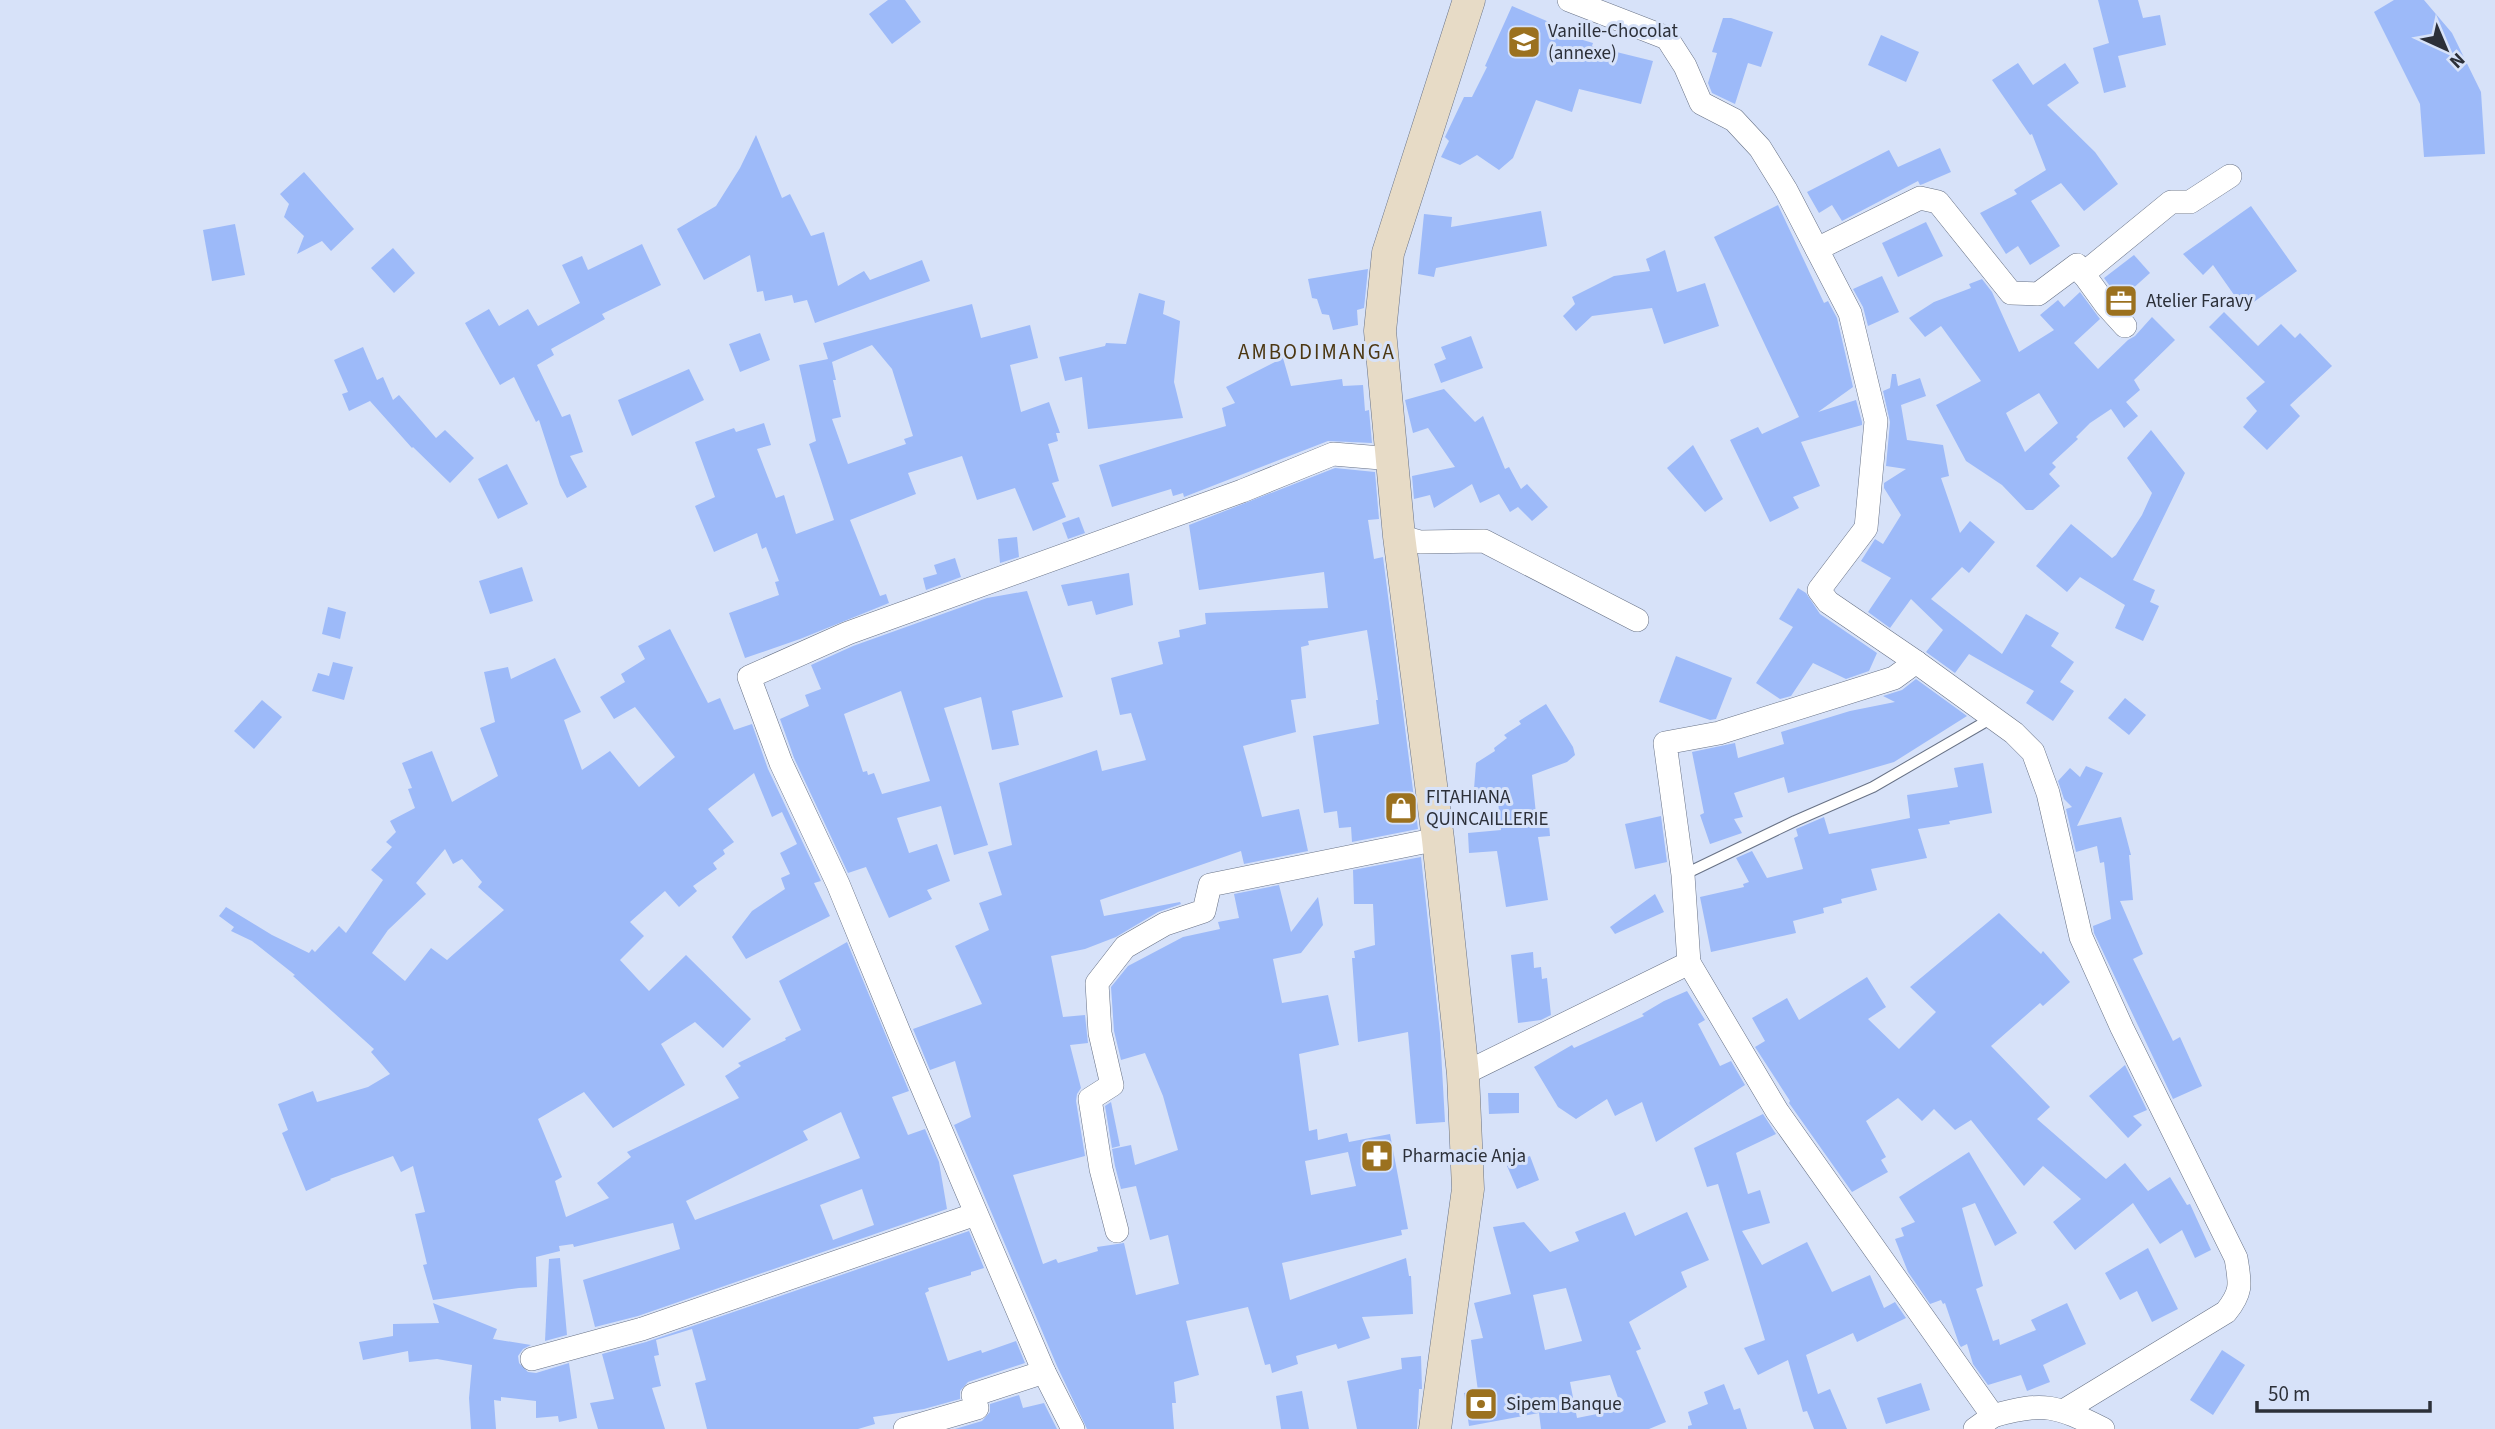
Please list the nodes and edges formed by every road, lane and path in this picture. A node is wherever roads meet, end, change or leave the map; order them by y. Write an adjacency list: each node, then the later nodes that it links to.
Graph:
1 (1469, 0): 7 (main road)
2 (1569, 0): 4 (street)
3 (2230, 176): 5 (street)
4 (1817, 249): 5 (street); 10 (street)
5 (2083, 274): 6 (street)
6 (2125, 326)
7 (1393, 460): 8 (main road); 16 (street)
8 (1399, 536): 9 (street); 12 (main road)
9 (1637, 621)
10 (1916, 662): 11 (street); 13 (street)
11 (1993, 717): 13 (lane); 20 (street)
12 (1438, 838): 15 (main road); 17 (street)
13 (1683, 875): 14 (street)
14 (1689, 962): 15 (street); 21 (street)
15 (1463, 1074): 24 (main road)
16 (976, 1214): 18 (street); 19 (street)
17 (1117, 1231)
18 (532, 1360)
19 (1044, 1372): 22 (street); 23 (street)
20 (2065, 1410): 21 (street); 25 (street)
21 (1984, 1422)
22 (905, 1429)
23 (1073, 1429)
24 (1435, 1429)
25 (2103, 1429)

